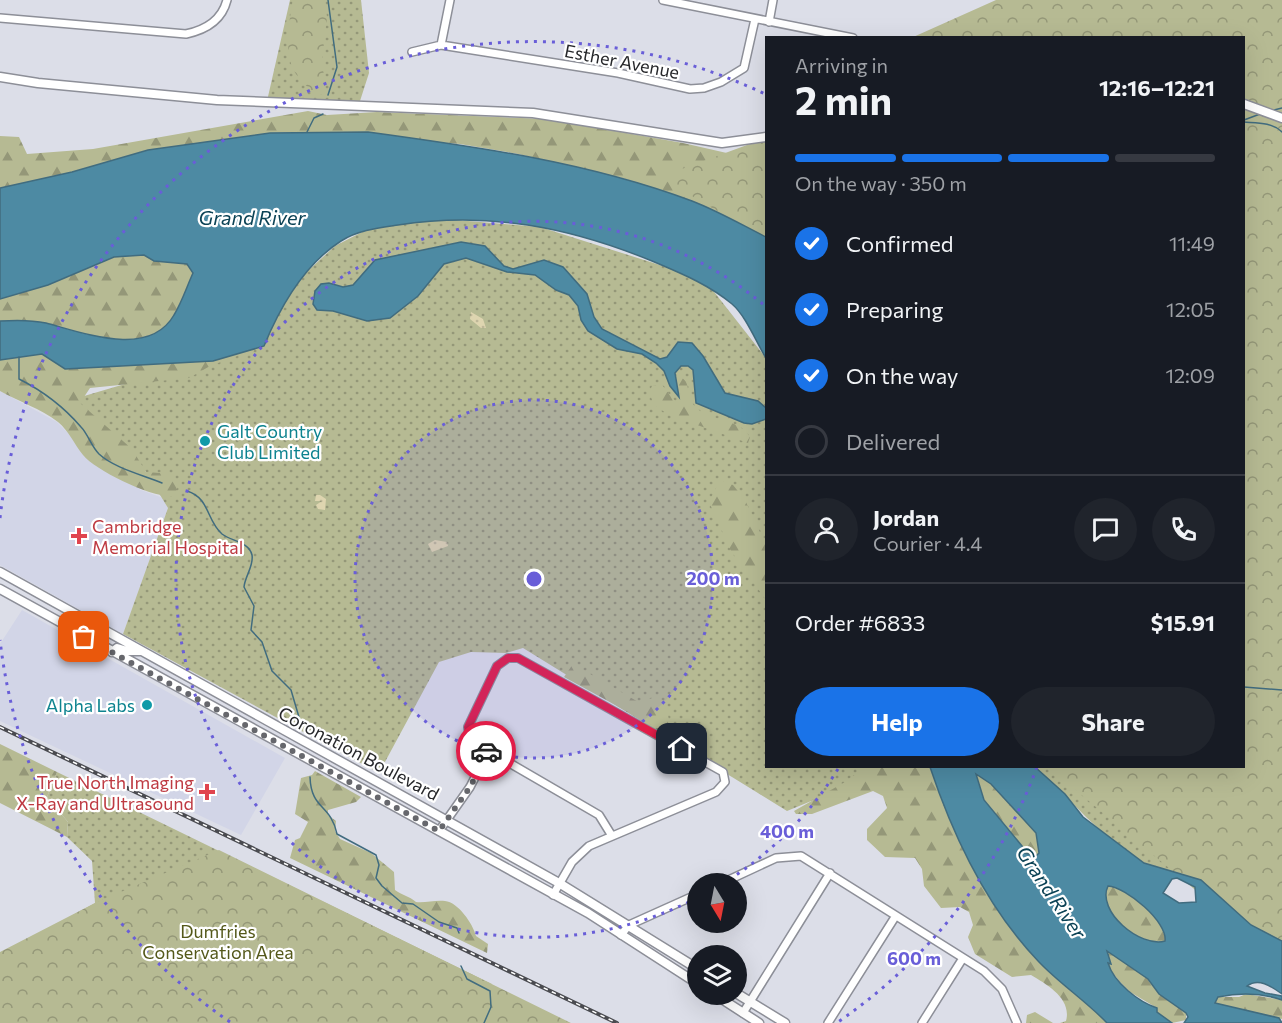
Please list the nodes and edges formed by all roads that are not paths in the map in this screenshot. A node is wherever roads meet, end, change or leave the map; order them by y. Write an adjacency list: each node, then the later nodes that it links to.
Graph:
1 (227, 0): 5 (street)
2 (450, 0): 9 (street)
3 (663, 0): 6 (street)
4 (774, 0): 7 (street)
5 (0, 18)
6 (755, 19): 7 (street); 9 (street, Esther Avenue)
7 (769, 22): 8 (street)
8 (842, 36)
9 (441, 45): 10 (street, Esther Avenue)
10 (412, 52)
11 (0, 77): 14 (main road)
12 (1245, 104): 13 (main road)
13 (1282, 118)
14 (765, 137)
15 (0, 572): 17 (main road, Coronation Boulevard)
16 (0, 589): 18 (main road, Coronation Boulevard)
17 (140, 651): 18 (main road); 20 (main road, Coronation Boulevard)
18 (112, 652): 21 (main road, Coronation Boulevard)
19 (488, 753): 22 (street); 24 (street); 24 (street)
20 (346, 765): 21 (main road); 22 (main road, Coronation Boulevard)
21 (339, 776): 23 (main road, Coronation Boulevard)
22 (447, 819): 23 (street); 27 (main road, Coronation Boulevard)
23 (439, 831): 28 (main road, Coronation Boulevard)
24 (612, 836): 27 (street)
25 (744, 873): 26 (street)
26 (830, 873): 30 (street); 37 (street)
27 (559, 883): 28 (street); 31 (main road, Coronation Boulevard)
28 (553, 895): 32 (main road, Coronation Boulevard)
29 (687, 899): 31 (street)
30 (895, 917): 33 (street); 42 (street)
31 (629, 925): 32 (street); 34 (main road, Coronation Boulevard)
32 (621, 935): 35 (main road, Coronation Boulevard)
33 (963, 958): 43 (street); 44 (street)
34 (687, 962)
35 (687, 977)
36 (747, 1000): 37 (main road)
37 (752, 1003): 39 (street); 41 (main road)
38 (731, 1005): 39 (main road)
39 (743, 1013): 40 (main road)
40 (759, 1023)
41 (785, 1023)
42 (828, 1023)
43 (922, 1023)
44 (1017, 1023)

